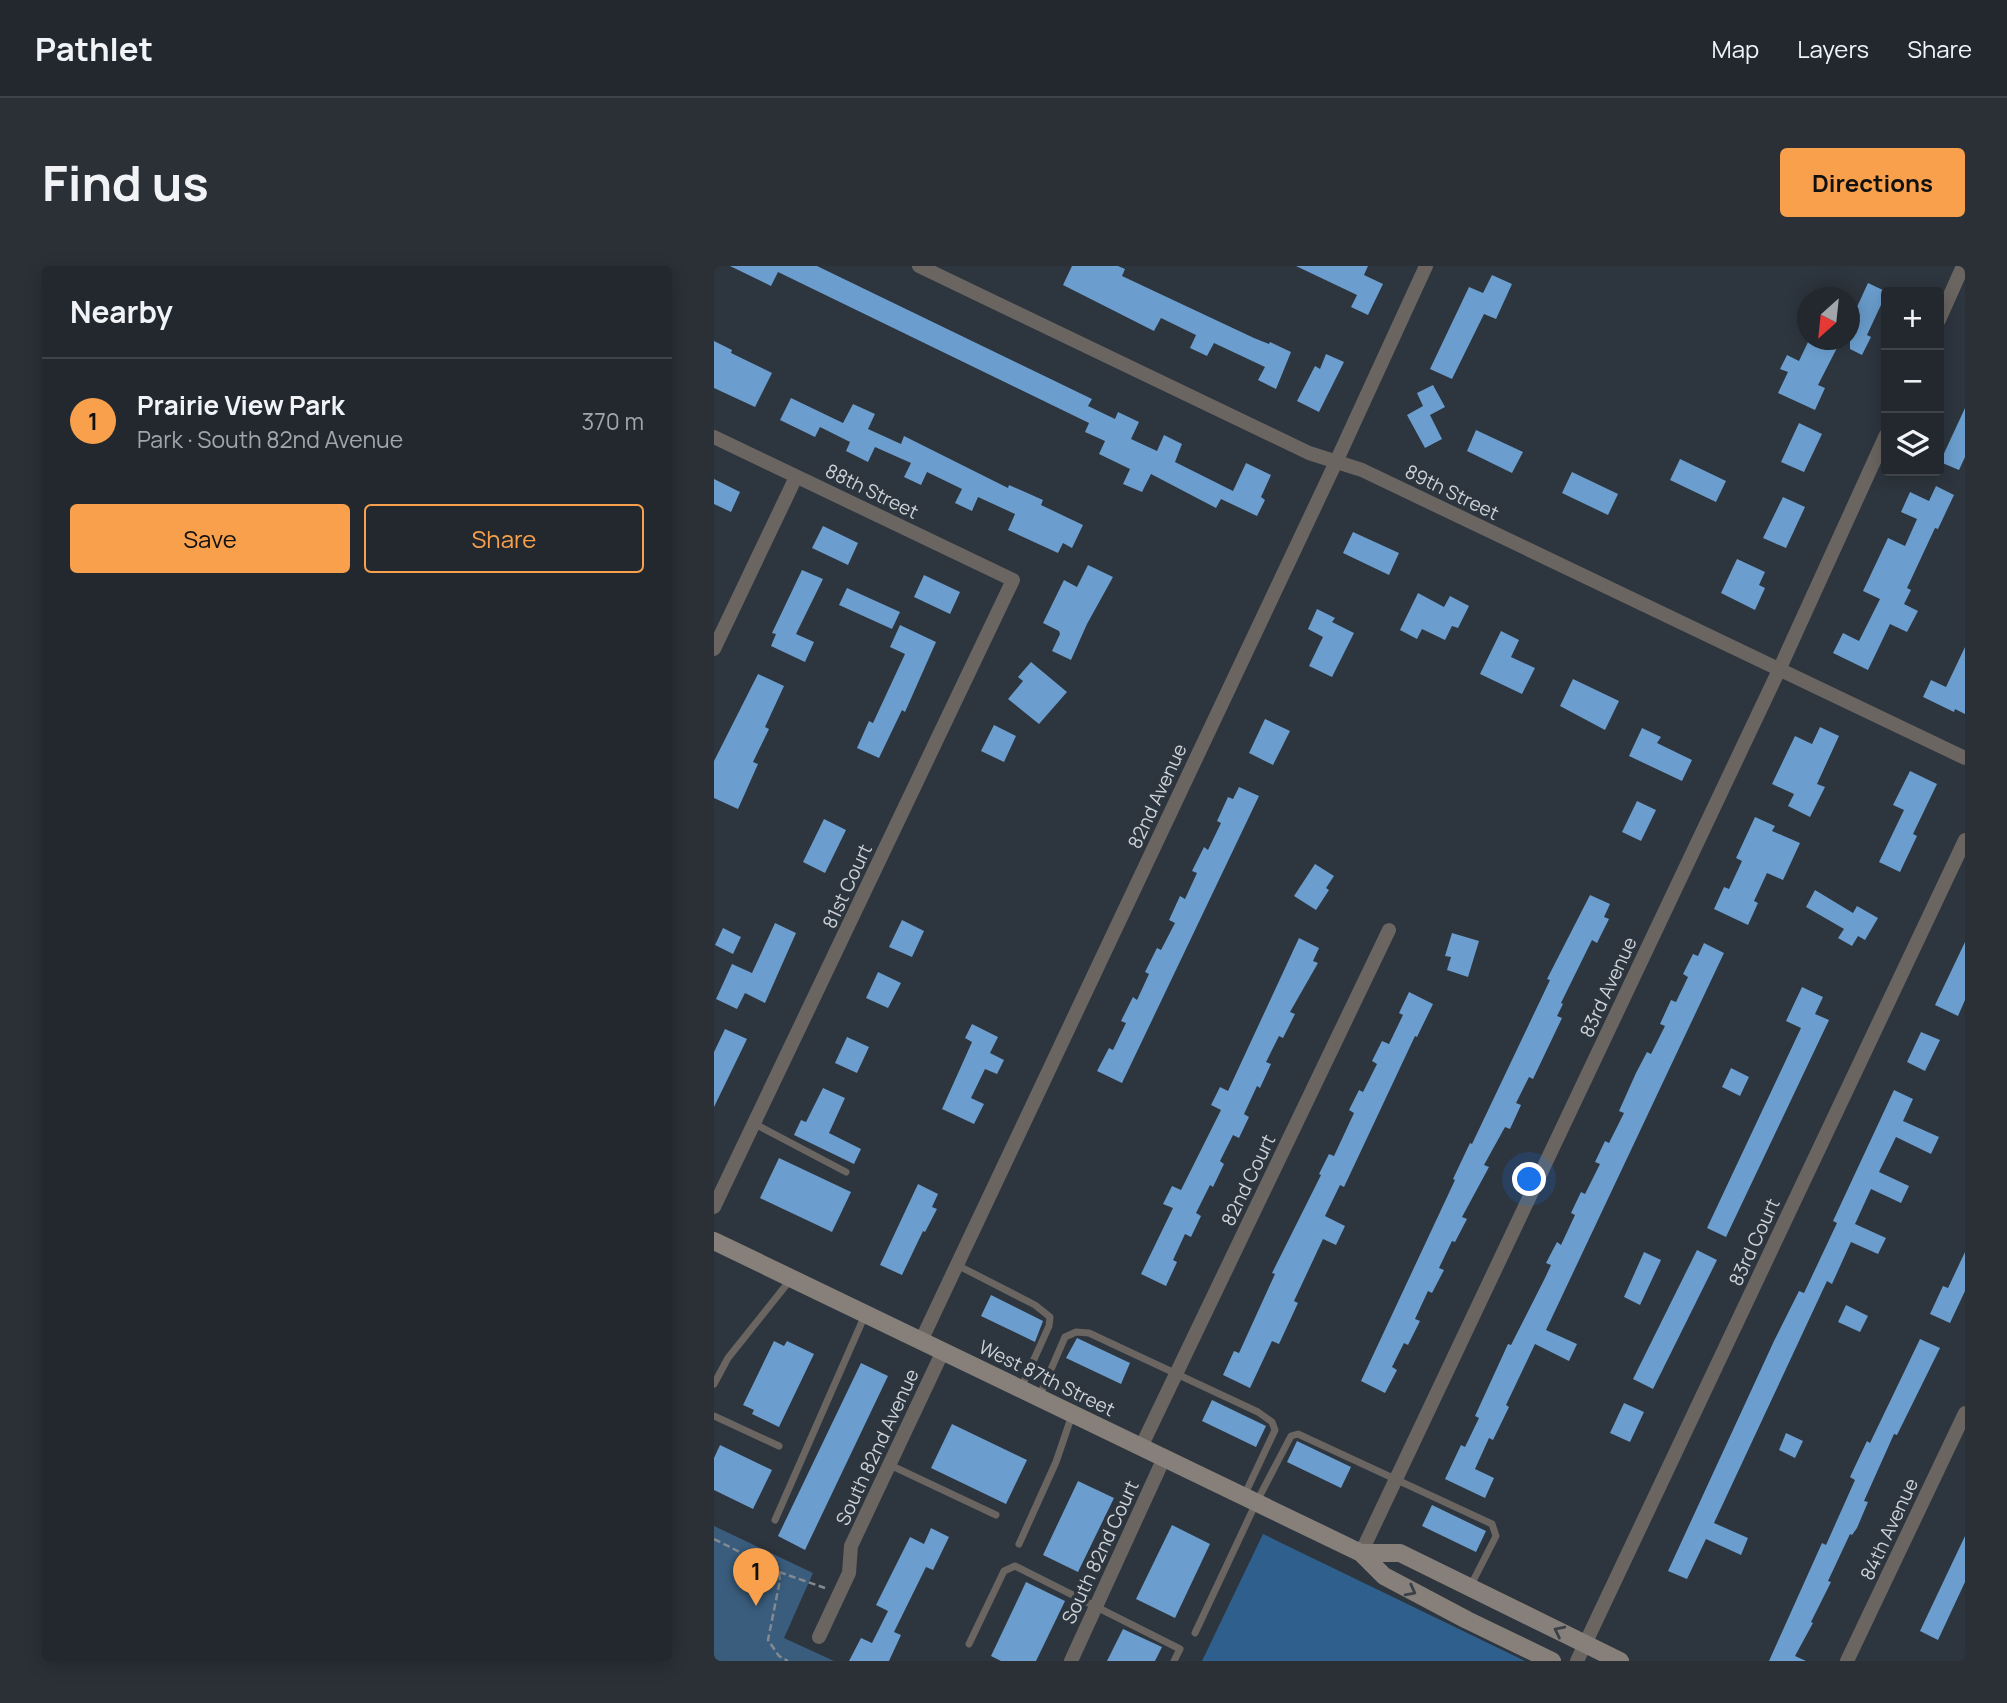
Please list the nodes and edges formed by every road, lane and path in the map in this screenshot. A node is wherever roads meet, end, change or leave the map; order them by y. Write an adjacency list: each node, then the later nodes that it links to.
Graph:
1 (919, 266): 7 (street, 89th Street)
2 (1426, 266): 7 (street, 82nd Avenue)
3 (1964, 266): 4 (street)
4 (1944, 309)
5 (714, 437): 8 (street, 88th Street)
6 (1881, 446): 11 (street, 83rd Avenue)
7 (1336, 462): 11 (street, 89th Street); 19 (street, 82nd Avenue)
8 (796, 477): 9 (street, 88th Street); 10 (street)
9 (1013, 580): 15 (street, 81st Court)
10 (714, 649)
11 (1779, 670): 12 (street, 89th Street); 35 (street, 83rd Avenue)
12 (1965, 758)
13 (1965, 840): 49 (street, 83rd Court)
14 (1389, 930): 24 (street, 82nd Court)
15 (755, 1124): 16 (lane); 17 (street, 81st Court)
16 (846, 1172)
17 (714, 1207)
18 (714, 1241): 20 (main road, West 87th Street)
19 (957, 1265): 22 (street, 82nd Avenue); 26 (lane)
20 (792, 1279): 21 (main road, West 87th Street); 25 (lane)
21 (866, 1314): 22 (main road, West 87th Street); 38 (lane)
22 (921, 1341): 23 (main road, West 87th Street)
23 (943, 1351): 26 (main road, West 87th Street); 34 (street, South 82nd Avenue)
24 (1177, 1374): 27 (lane); 32 (street, 82nd Court); 36 (lane)
25 (714, 1384)
26 (1021, 1389): 27 (main road, West 87th Street)
27 (1039, 1398): 29 (main road, West 87th Street)
28 (1965, 1413): 56 (street, 84th Avenue)
29 (1073, 1414): 32 (main road, West 87th Street); 40 (lane)
30 (714, 1416): 31 (lane)
31 (779, 1446)
32 (1141, 1447): 33 (main road, West 87th Street)
33 (1164, 1458): 36 (main road, West 87th Street); 45 (street, South 82nd Court)
34 (889, 1465): 37 (lane); 44 (street, South 82nd Avenue)
35 (1397, 1479): 36 (lane); 41 (street, 83rd Avenue); 43 (lane)
36 (1250, 1500): 41 (main road, West 87th Street); 46 (lane)
37 (996, 1515)
38 (775, 1520)
39 (714, 1539): 42 (path)
40 (1019, 1544)
41 (1361, 1553): 43 (main road, West 87th Street); 53 (main road, West 87th Street, one-way to 53)
42 (779, 1572): 44 (path); 50 (path)
43 (1469, 1587): 49 (main road, West 87th Street, one-way to 43)
44 (839, 1593): 47 (street, South 82nd Avenue)
45 (1096, 1606): 48 (lane); 51 (street, South 82nd Court); 52 (lane)
46 (1195, 1633)
47 (818, 1637)
48 (969, 1644)
49 (1585, 1644): 54 (street, 83rd Court); 55 (main road, West 87th Street)
50 (788, 1661)
51 (1071, 1661)
52 (1174, 1661)
53 (1552, 1661)
54 (1577, 1661)
55 (1620, 1661)
56 (1847, 1661)

